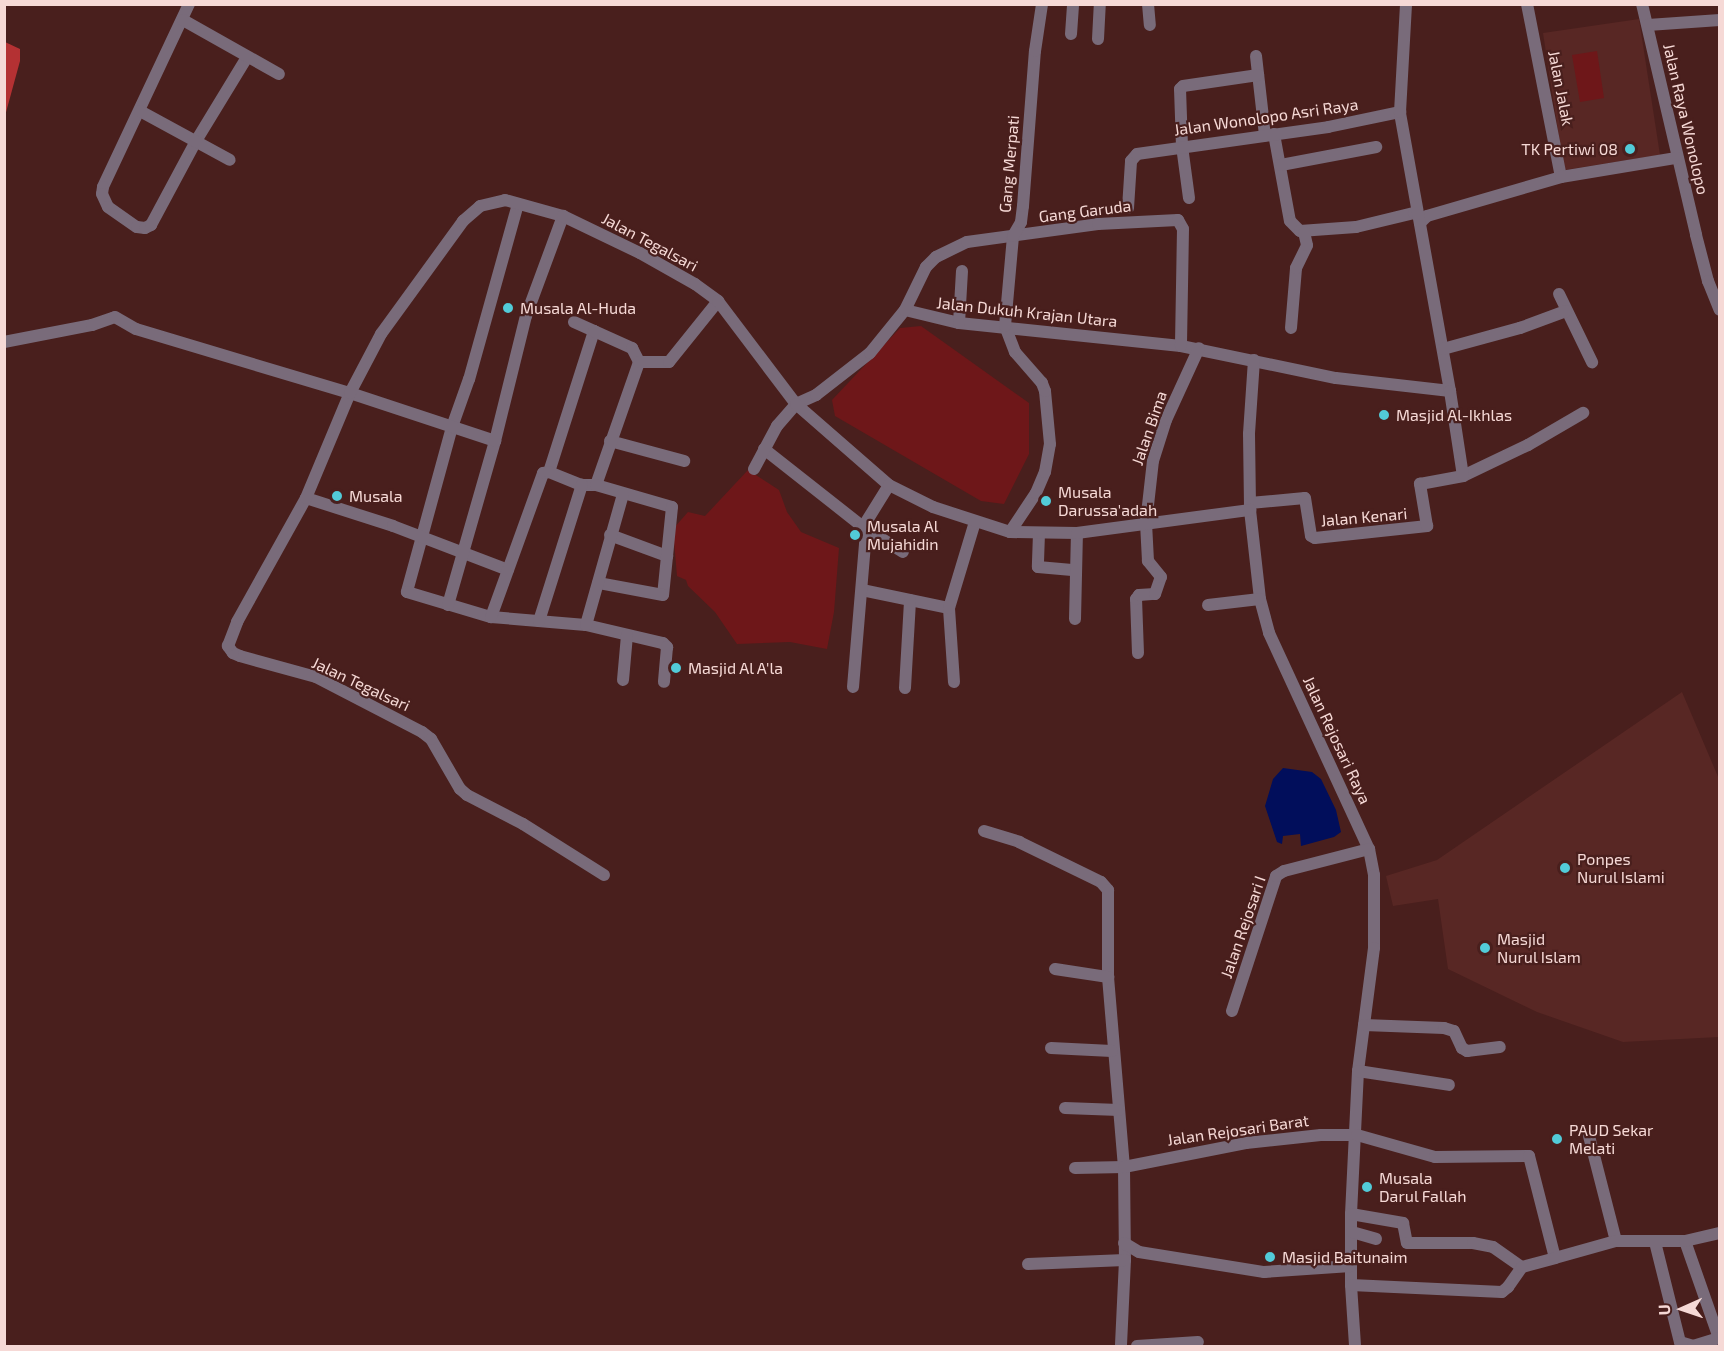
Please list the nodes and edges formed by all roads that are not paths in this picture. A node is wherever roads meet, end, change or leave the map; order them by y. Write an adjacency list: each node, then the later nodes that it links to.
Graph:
1 (189, 4): 9 (street)
2 (1042, 4): 35 (street, Gang Merpati)
3 (1073, 4): 13 (street)
4 (1100, 4): 14 (street)
5 (1148, 4): 11 (street)
6 (1406, 4): 20 (street)
7 (1527, 4): 28 (street, Jalan Jalak)
8 (1642, 4): 12 (street, Jalan Raya Wonolopo)
9 (183, 20): 16 (street); 19 (street)
10 (1719, 20): 12 (street)
11 (1150, 25)
12 (1648, 25): 25 (street, Jalan Raya Wonolopo)
13 (1071, 34)
14 (1098, 39)
15 (1257, 56): 18 (street)
16 (247, 57): 17 (street); 22 (street)
17 (279, 74)
18 (1258, 75): 21 (street); 23 (street)
19 (140, 111): 22 (street); 22 (street)
20 (1400, 112): 21 (street, Jalan Wonolopo Asri Raya); 33 (street)
21 (1269, 134): 23 (street, Jalan Wonolopo Asri Raya); 27 (street)
22 (196, 141): 26 (street)
23 (1182, 146): 29 (street); 31 (street, Jalan Wonolopo Asri Raya)
24 (1376, 147): 27 (street)
25 (1676, 158): 28 (street); 40 (street, Jalan Raya Wonolopo)
26 (230, 160)
27 (1281, 165): 34 (street)
28 (1561, 177): 33 (street)
29 (1188, 198)
30 (518, 204): 32 (street, Jalan Tegalsari); 55 (street, Jalan Tegalsari); 58 (street)
31 (1128, 208)
32 (563, 216): 38 (street, Jalan Tegalsari); 59 (street)
33 (1419, 218): 34 (street); 50 (street)
34 (1304, 232): 45 (street)
35 (1013, 236): 39 (street, Gang Garuda); 44 (street, Gang Merpati); 48 (street, Gang Garuda)
36 (962, 271): 43 (street)
37 (1559, 294): 41 (street)
38 (718, 301): 52 (street); 56 (street)
39 (905, 310): 43 (street, Jalan Dukuh Krajan Utara); 56 (street)
40 (1719, 310)
41 (1566, 311): 50 (street); 53 (street)
42 (574, 322): 46 (street)
43 (959, 323): 44 (street, Jalan Dukuh Krajan Utara)
44 (1005, 326): 48 (street, Jalan Dukuh Krajan Utara); 75 (street)
45 (1291, 328)
46 (594, 331): 52 (street); 64 (street)
47 (4, 342): 55 (street)
48 (1181, 346): 49 (street, Jalan Dukuh Krajan Utara)
49 (1199, 348): 51 (street, Jalan Dukuh Krajan Utara); 73 (street, Jalan Bima)
50 (1443, 349): 54 (street)
51 (1254, 360): 54 (street, Jalan Dukuh Krajan Utara); 71 (street, Jalan Rejosari Raya)
52 (639, 362): 60 (street)
53 (1592, 362)
54 (1450, 391): 65 (street)
55 (350, 393): 58 (street); 70 (street, Jalan Tegalsari)
56 (796, 404): 61 (street); 68 (street)
57 (1583, 413): 65 (street, Jalan Kenari)
58 (452, 427): 59 (street); 79 (street)
59 (495, 441): 81 (street)
60 (610, 441): 62 (street); 67 (street)
61 (764, 449): 63 (street); 74 (street)
62 (684, 461)
63 (754, 469)
64 (549, 472): 66 (street); 83 (street)
65 (1463, 476): 71 (street, Jalan Kenari)
66 (582, 485): 67 (street); 94 (street)
67 (596, 485): 69 (street)
68 (889, 485): 72 (street); 74 (street)
69 (623, 494): 78 (street); 82 (street)
70 (306, 498): 79 (street); 105 (street, Jalan Tegalsari)
71 (1250, 507): 73 (street); 87 (street, Jalan Rejosari Raya)
72 (975, 522): 75 (street); 91 (street)
73 (1146, 523): 77 (street); 97 (street, Jalan Bima)
74 (864, 527): 80 (street); 86 (street)
75 (1010, 532): 76 (street)
76 (1039, 533): 77 (street); 84 (street)
77 (1077, 533): 84 (street)
78 (610, 535): 82 (street); 85 (street)
79 (423, 538): 81 (street); 89 (street)
80 (903, 552)
81 (463, 553): 83 (street); 89 (street)
82 (668, 556): 85 (street)
83 (508, 570): 92 (street)
84 (1075, 570): 93 (street)
85 (598, 583): 95 (street)
86 (862, 590): 88 (street); 101 (street)
87 (1260, 598): 90 (street); 104 (street, Jalan Rejosari Raya)
88 (910, 600): 91 (street); 102 (street)
89 (448, 605): 92 (street)
90 (1208, 605)
91 (949, 608): 100 (street)
92 (491, 617): 94 (street)
93 (1074, 619)
94 (538, 621): 95 (street)
95 (586, 625): 96 (street)
96 (627, 635): 98 (street); 99 (street)
97 (1138, 653)
98 (622, 680)
99 (664, 682)
100 (954, 682)
101 (853, 687)
102 (904, 688)
103 (984, 831): 107 (street)
104 (1369, 849): 108 (street, Jalan Rejosari I); 109 (street, Jalan Rejosari Raya)
105 (604, 875)
106 (1054, 969): 107 (street)
107 (1108, 977): 112 (street)
108 (1232, 1011)
109 (1364, 1025): 110 (street); 113 (street, Jalan Rejosari Raya)
110 (1500, 1047)
111 (1051, 1048): 112 (street)
112 (1112, 1051): 116 (street)
113 (1358, 1071): 114 (street); 117 (street, Jalan Rejosari Raya)
114 (1449, 1085)
115 (1065, 1108): 116 (street)
116 (1119, 1110): 119 (street)
117 (1357, 1135): 119 (street, Jalan Rejosari Barat); 121 (street, Jalan Rejosari Raya); 129 (street, Jalan Rejosari Barat)
118 (1589, 1136): 126 (street)
119 (1124, 1167): 120 (street, Jalan Rejosari Barat); 128 (street)
120 (1075, 1168)
121 (1351, 1214): 122 (street, Jalan Rejosari Raya); 133 (street)
122 (1352, 1233): 124 (street); 132 (street, Jalan Rejosari Raya)
123 (1719, 1233): 125 (street)
124 (1376, 1239)
125 (1685, 1240): 127 (street); 135 (street)
126 (1616, 1241): 127 (street); 129 (street)
127 (1655, 1242): 137 (street)
128 (1124, 1243): 130 (street); 132 (street)
129 (1555, 1258): 133 (street)
130 (1125, 1260): 131 (street); 138 (street)
131 (1028, 1264)
132 (1351, 1266): 134 (street, Jalan Rejosari Raya)
133 (1522, 1266): 134 (street)
134 (1351, 1285): 140 (street, Jalan Rejosari Raya)
135 (1719, 1338): 137 (street)
136 (1198, 1342): 139 (street)
137 (1693, 1346)
138 (1121, 1347)
139 (1137, 1347)
140 (1355, 1347)

